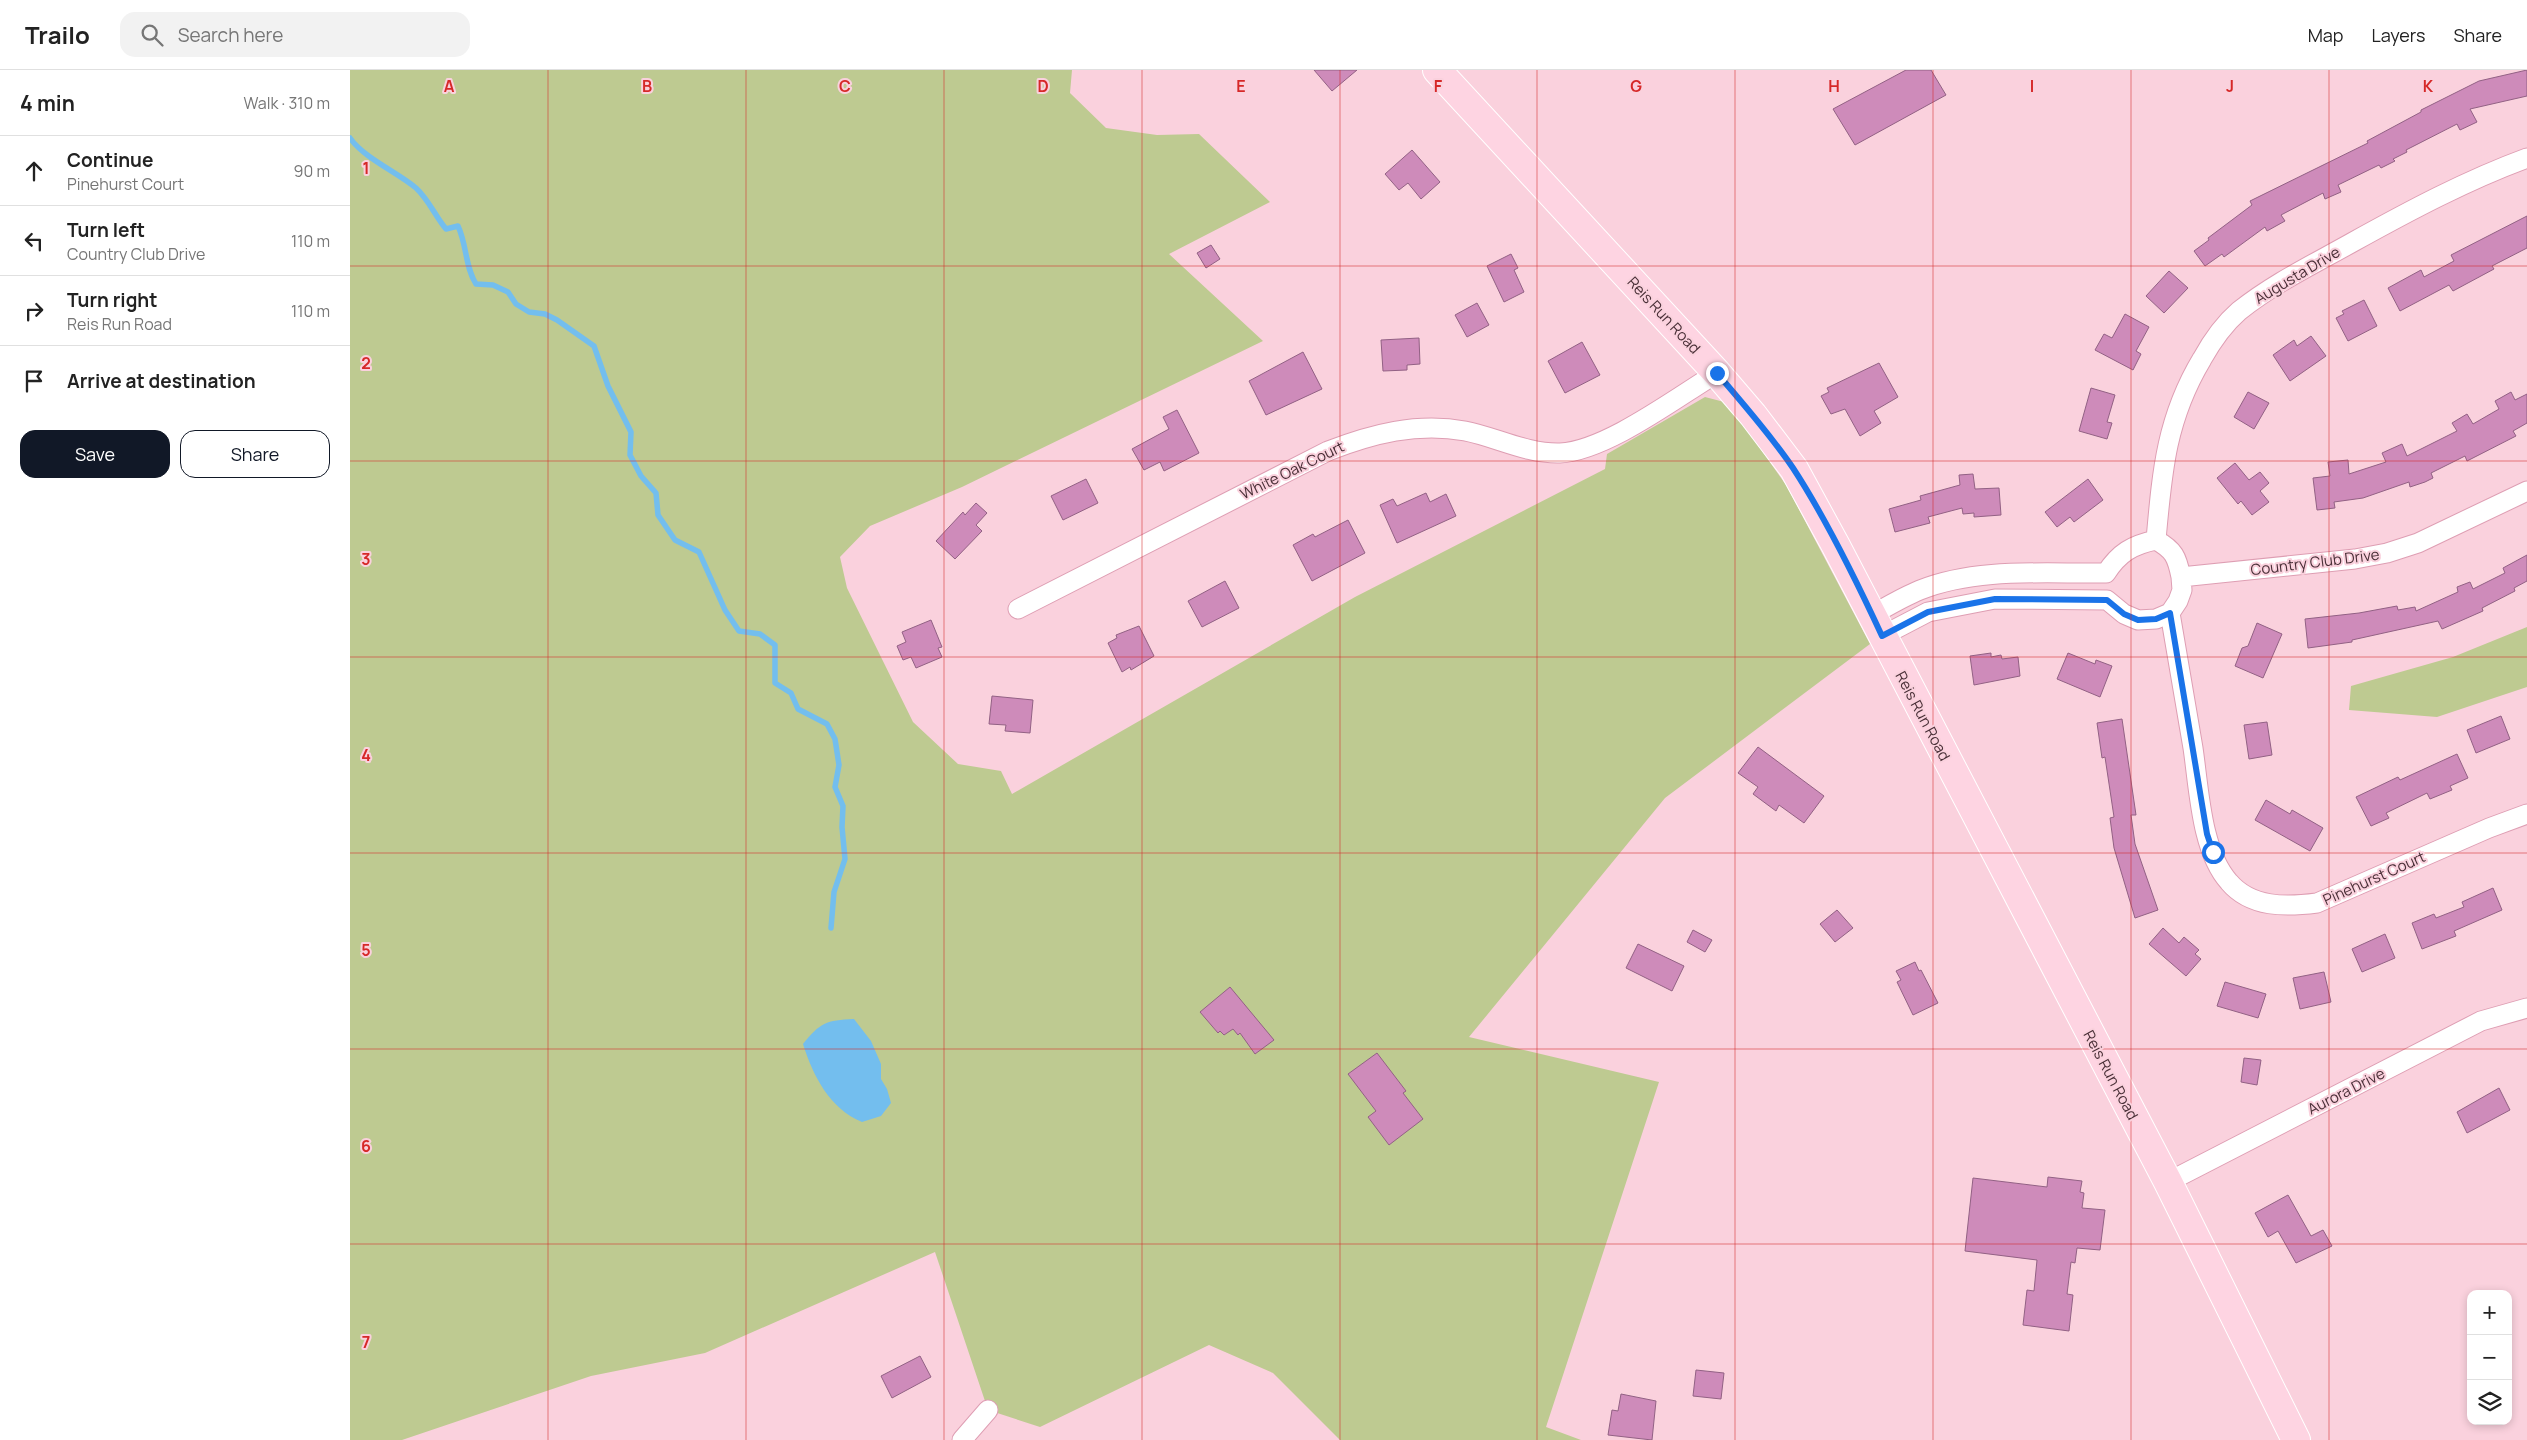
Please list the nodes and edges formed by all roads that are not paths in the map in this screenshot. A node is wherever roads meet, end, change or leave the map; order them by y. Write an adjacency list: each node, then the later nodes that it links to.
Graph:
1 (1436, 70): 3 (main road, Reis Run Road)
2 (2527, 158): 5 (street, Augusta Drive)
3 (1717, 373): 9 (street, White Oak Court); 11 (main road, Reis Run Road)
4 (2527, 491): 7 (street, Country Club Drive)
5 (2156, 540): 6 (street); 7 (street)
6 (2106, 574): 8 (street); 11 (street)
7 (2181, 577): 10 (street)
8 (2107, 600): 10 (street); 11 (street)
9 (1018, 609)
10 (2170, 613): 12 (street, Pinehurst Court)
11 (1877, 625): 14 (main road, Reis Run Road)
12 (2527, 814)
13 (2527, 1008): 14 (street, Aurora Drive)
14 (2168, 1182): 17 (main road, Reis Run Road)
15 (988, 1410): 16 (street)
16 (962, 1440)
17 (2296, 1440)

